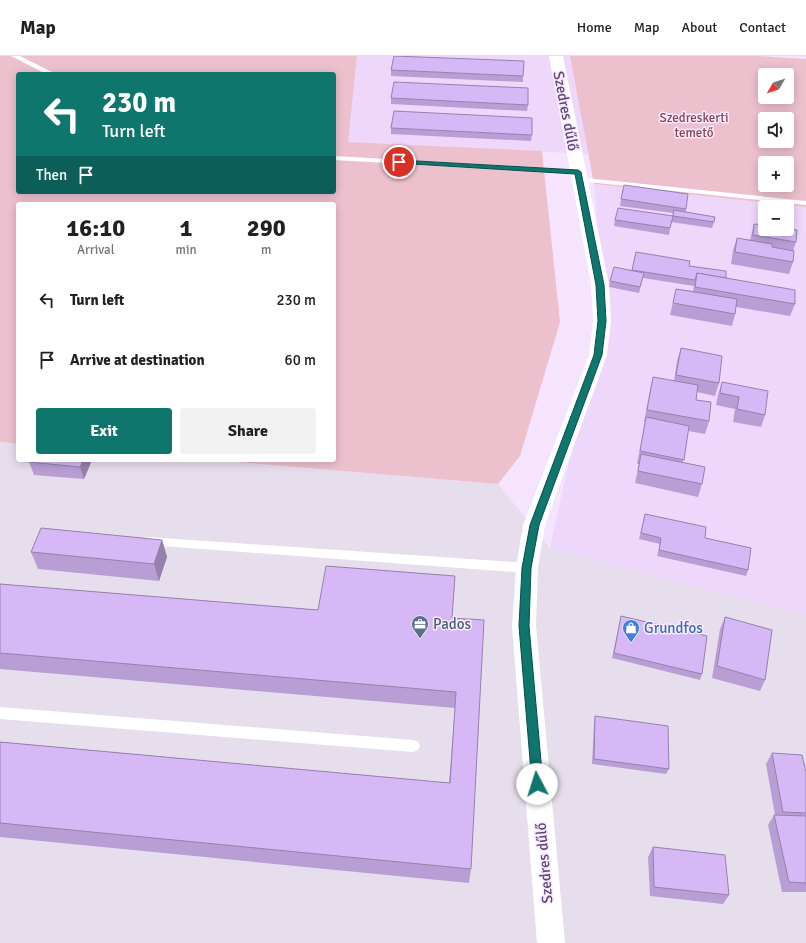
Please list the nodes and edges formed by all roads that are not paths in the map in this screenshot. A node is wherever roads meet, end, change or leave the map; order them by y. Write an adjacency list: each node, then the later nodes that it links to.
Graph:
1 (14, 56): 3 (lane)
2 (556, 56): 5 (street, Szedres dűlő)
3 (48, 72)
4 (336, 158): 5 (lane)
5 (579, 175): 6 (lane); 8 (street, Szedres dűlő)
6 (806, 203)
7 (133, 540): 8 (lane)
8 (527, 568): 11 (street, Szedres dűlő)
9 (0, 713): 10 (lane)
10 (413, 746)
11 (551, 943)

